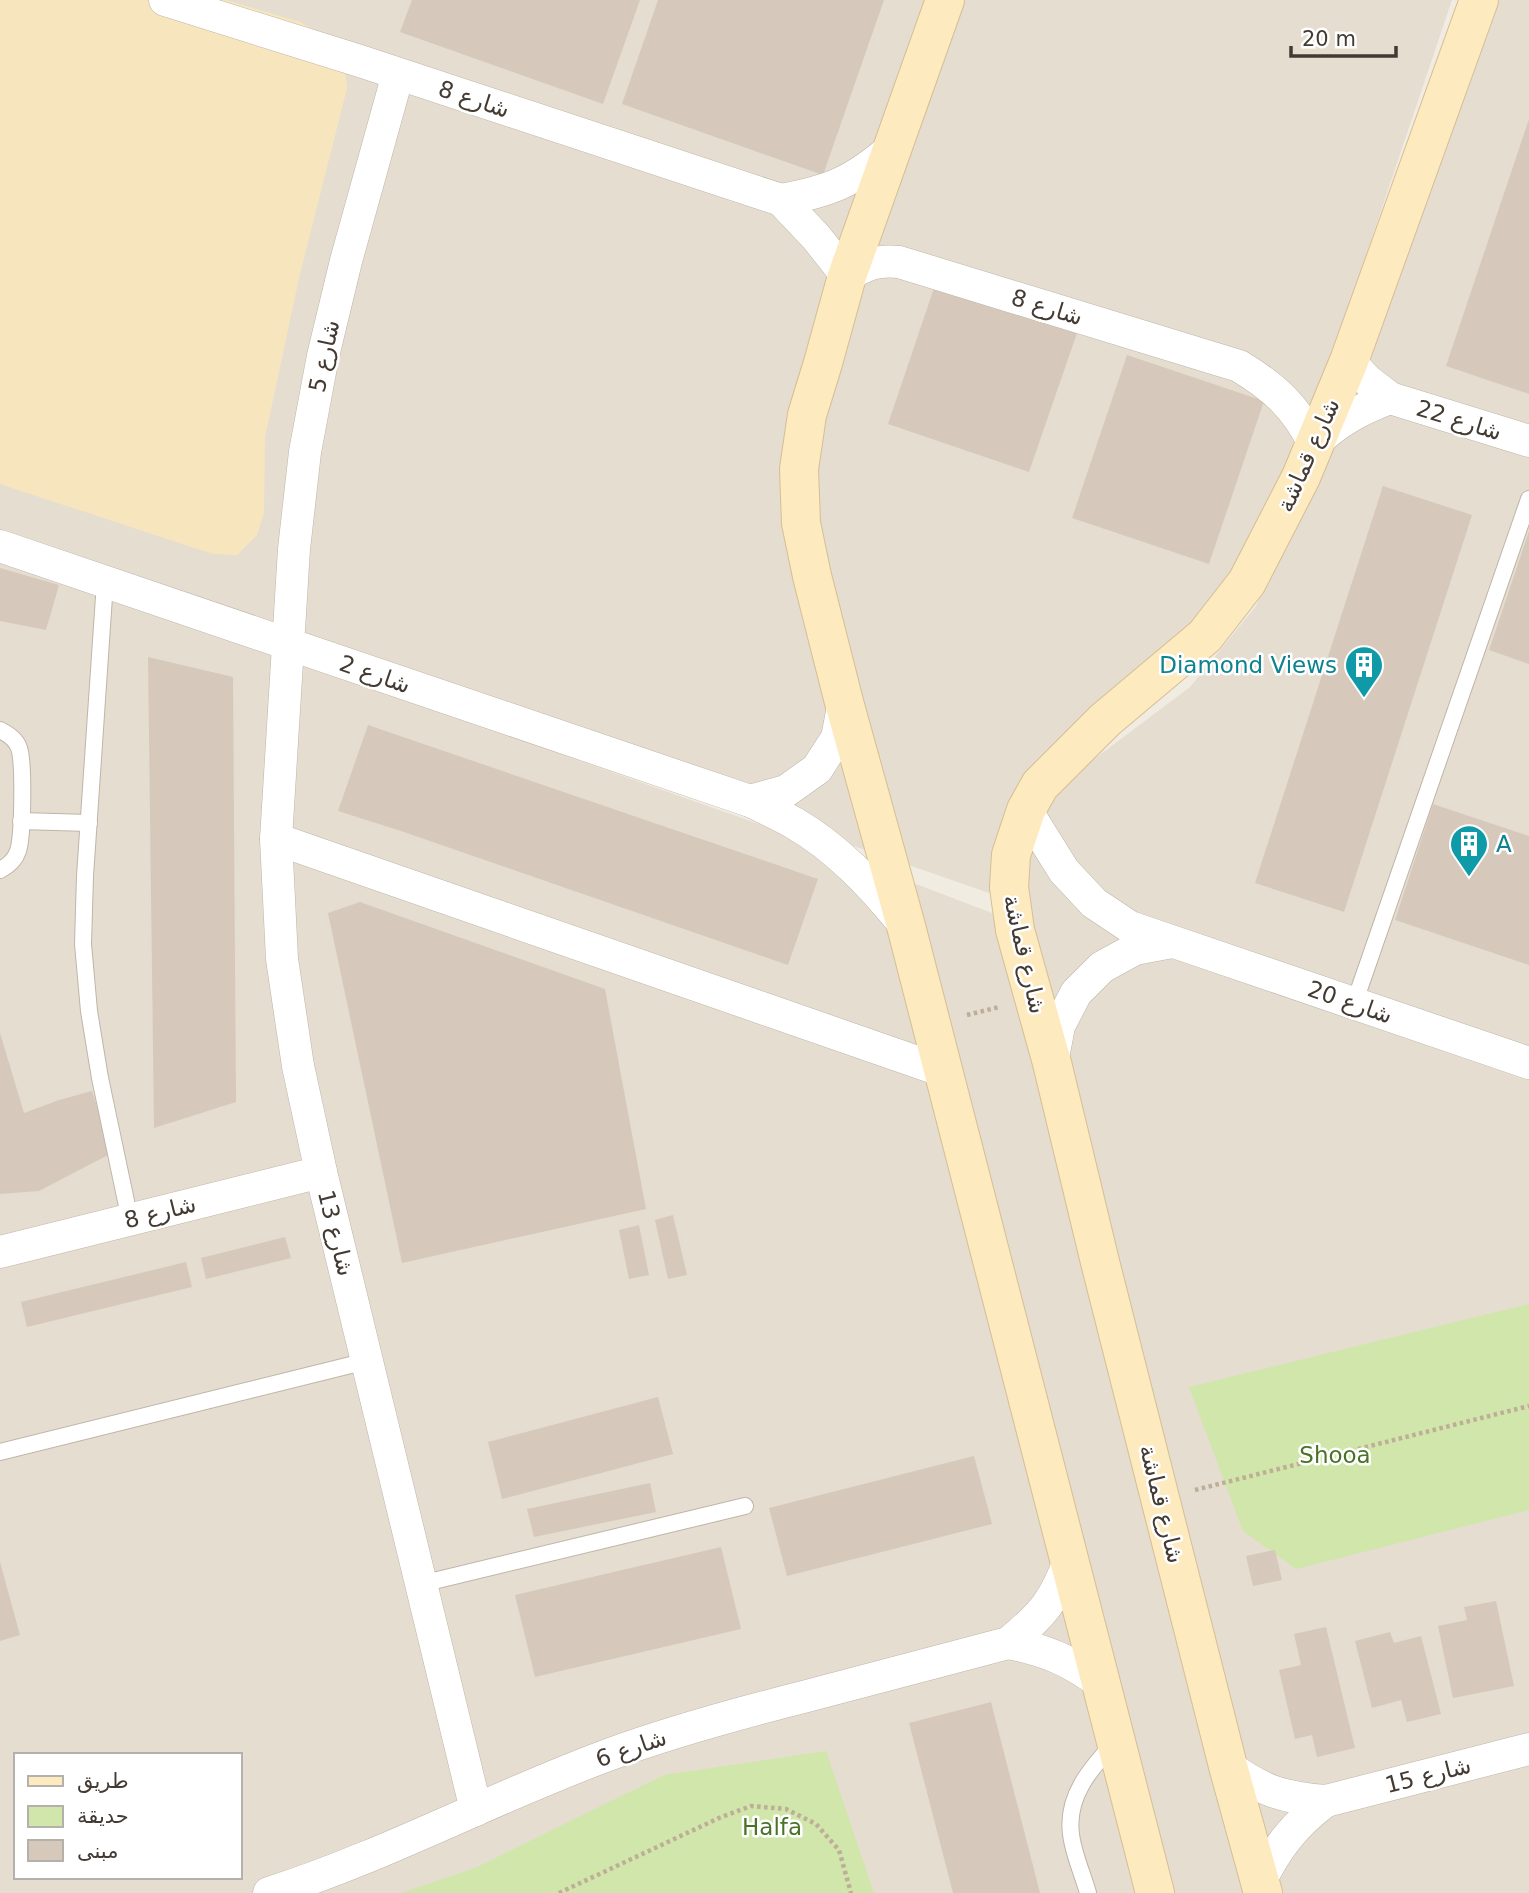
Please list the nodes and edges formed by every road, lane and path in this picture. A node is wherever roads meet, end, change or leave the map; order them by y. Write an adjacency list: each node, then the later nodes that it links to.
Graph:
1 (165, 0): 4 (street, شارع 8)
2 (945, 0): 5 (street)
3 (1479, 0): 8 (street, شارع قماشة)
4 (398, 74): 6 (street, شارع 8); 15 (street, شارع 5)
5 (892, 148): 6 (street, شارع 8); 7 (street)
6 (781, 200): 7 (street, شارع 8)
7 (847, 276): 11 (street, شارع 8); 16 (street)
8 (1349, 360): 9 (street, شارع 22); 11 (street, شارع قماشة)
9 (1390, 398): 10 (street, شارع 22); 11 (street, شارع 22)
10 (1529, 441)
11 (1314, 444): 19 (street, شارع قماشة)
12 (1529, 499): 27 (lane)
13 (0, 546): 14 (street, شارع 2)
14 (105, 582): 15 (street, شارع 2); 21 (lane)
15 (288, 645): 18 (street, شارع 2); 22 (street, شارع 13)
16 (844, 702): 18 (street); 24 (street)
17 (0, 730): 20 (lane)
18 (750, 801): 24 (street, شارع 2)
19 (1026, 810): 25 (street, شارع 20); 26 (street, شارع قماشة)
20 (21, 821): 21 (lane); 23 (lane)
21 (89, 823): 33 (lane)
22 (276, 839): 31 (street); 32 (street, شارع 13)
23 (0, 870)
24 (906, 926): 28 (street)
25 (1172, 942): 27 (street, شارع 20); 29 (street, شارع 20)
26 (1034, 998): 28 (path); 29 (street, شارع قماشة)
27 (1354, 1004): 30 (street, شارع 20)
28 (931, 1024): 31 (street)
29 (1052, 1063): 38 (street, شارع قماشة)
30 (1529, 1063)
31 (943, 1071): 40 (street)
32 (321, 1172): 33 (street, شارع 8); 35 (street, شارع 13)
33 (130, 1220): 34 (street, شارع 8)
34 (0, 1252)
35 (367, 1361): 37 (lane); 41 (street, شارع 13)
36 (1529, 1406): 38 (path)
37 (0, 1452)
38 (1161, 1499): 46 (street, شارع قماشة)
39 (745, 1506): 41 (lane)
40 (1070, 1558): 42 (street, شارع 6); 43 (street)
41 (421, 1584): 48 (street, شارع 13)
42 (1008, 1643): 43 (street, شارع 6); 48 (street, شارع 6)
43 (1102, 1684): 44 (street)
44 (1116, 1740): 53 (lane); 54 (street)
45 (1529, 1749): 47 (street, شارع 15)
46 (1228, 1766): 47 (street, شارع 15); 49 (street, شارع قماشة)
47 (1326, 1801): 49 (street, شارع 15)
48 (476, 1810): 50 (street, شارع 6)
49 (1261, 1887)
50 (269, 1893)
51 (559, 1893): 52 (path)
52 (851, 1893)
53 (1088, 1893)
54 (1155, 1893)

